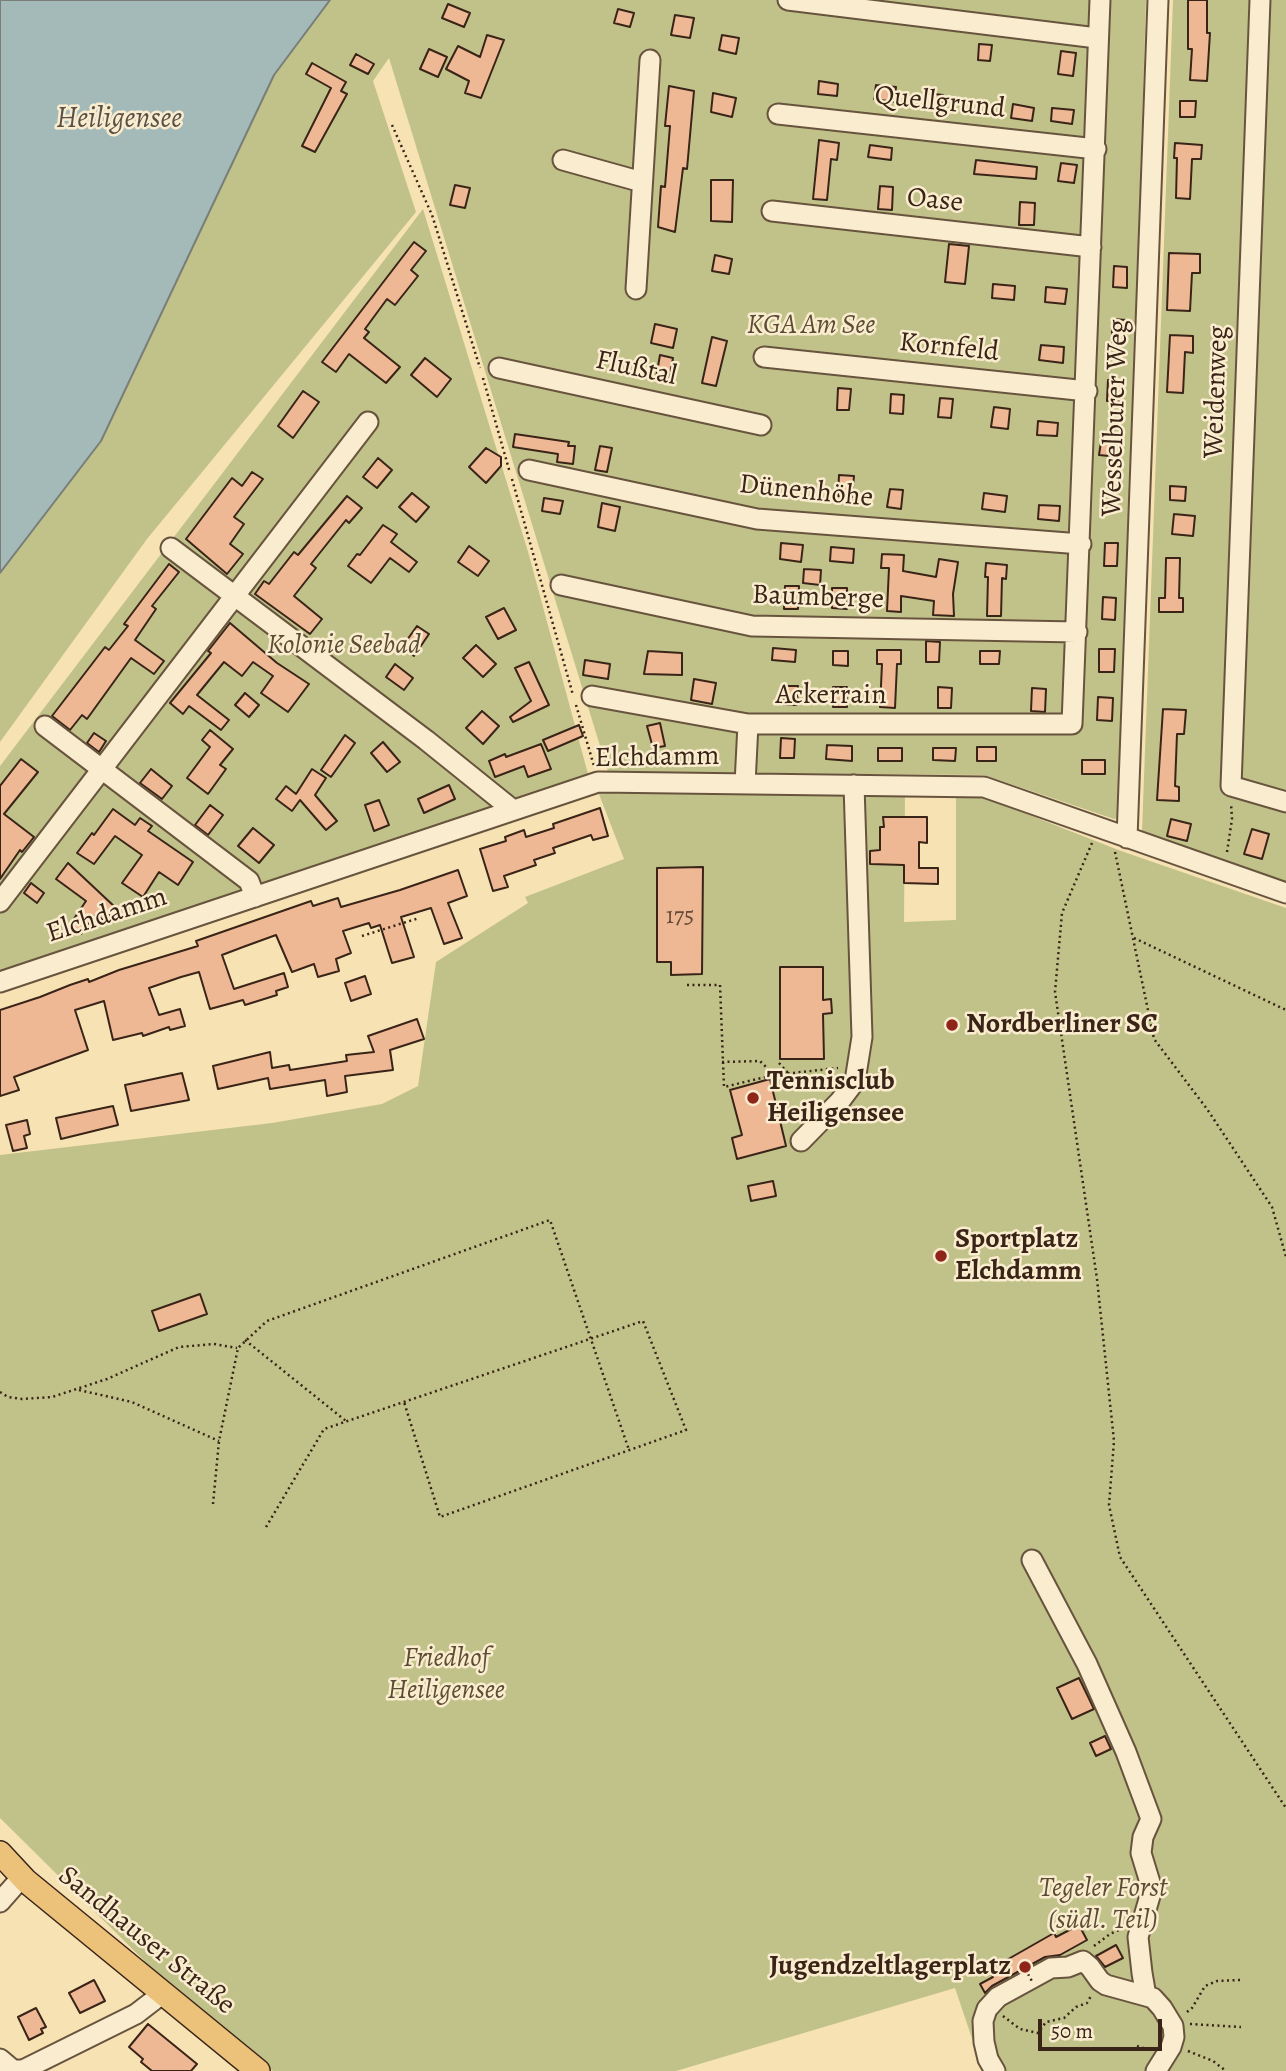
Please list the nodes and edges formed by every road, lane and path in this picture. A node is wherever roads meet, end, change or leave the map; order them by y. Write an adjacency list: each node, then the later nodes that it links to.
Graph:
1 (788, 0): 5 (street)
2 (1100, 0): 5 (street)
3 (1158, 0): 38 (street, Wesselburer Weg)
4 (1260, 0): 35 (street, Weidenweg)
5 (1097, 38): 9 (street)
6 (650, 60): 11 (street)
7 (778, 114): 9 (street, Quellgrund)
8 (392, 125): 12 (path)
9 (1096, 149): 14 (street)
10 (563, 160): 11 (street)
11 (642, 182): 15 (street)
12 (421, 190)
13 (772, 211): 14 (street, Oase)
14 (1091, 247): 18 (street)
15 (636, 289)
16 (764, 357): 18 (street, Kornfeld)
17 (499, 368): 20 (street, Flußtal)
18 (1087, 391): 22 (street)
19 (368, 422): 26 (street)
20 (761, 425)
21 (529, 470): 22 (street, Dünenhöhe)
22 (1081, 544): 27 (street)
23 (171, 548): 26 (street)
24 (532, 556): 32 (path)
25 (561, 585): 27 (street, Baumberge)
26 (234, 596): 31 (street); 37 (street)
27 (1077, 632): 29 (street, Ackerrain)
28 (592, 696): 29 (street, Ackerrain)
29 (748, 724): 33 (street)
30 (45, 726): 31 (street)
31 (101, 768): 41 (street); 42 (street)
32 (598, 782): 33 (street, Elchdamm); 37 (street, Elchdamm)
33 (745, 784): 34 (street, Elchdamm)
34 (854, 786): 38 (street, Elchdamm); 51 (street)
35 (1231, 786): 36 (street); 39 (path)
36 (1286, 802)
37 (513, 810): 41 (street, Elchdamm)
38 (1112, 832): 39 (street, Elchdamm); 45 (path); 68 (path)
39 (1224, 871): 40 (street, Elchdamm)
40 (1286, 893)
41 (256, 897): 46 (street, Elchdamm)
42 (0, 902)
43 (419, 918): 44 (path)
44 (362, 936)
45 (1133, 938): 48 (path); 55 (path)
46 (0, 982)
47 (687, 985): 49 (path)
48 (1286, 1010)
49 (722, 1062): 53 (path); 53 (path)
50 (779, 1063): 52 (path)
51 (857, 1066): 52 (path); 54 (street)
52 (788, 1073): 53 (path)
53 (774, 1075)
54 (801, 1141)
55 (1286, 1257)
56 (590, 1339): 57 (path); 61 (path); 64 (path); 64 (path)
57 (245, 1340): 58 (path); 62 (path)
58 (238, 1348): 59 (path); 63 (path)
59 (79, 1390): 60 (path); 63 (path)
60 (0, 1392)
61 (404, 1402): 62 (path); 64 (path)
62 (346, 1421): 66 (path)
63 (219, 1441): 65 (path)
64 (629, 1450)
65 (213, 1504)
66 (265, 1527)
67 (1032, 1560): 72 (street)
68 (1286, 1808)
69 (0, 1853): 70 (main road, Sandhauser Straße)
70 (22, 1877): 71 (street); 78 (main road, Sandhauser Straße)
71 (0, 1902)
72 (1143, 1920): 73 (path); 79 (street)
73 (1080, 1961): 76 (street); 86 (street)
74 (1028, 1974): 77 (path, bridge)
75 (1240, 1980): 81 (path)
76 (1100, 1981): 79 (street); 80 (path)
77 (1033, 1983)
78 (162, 1993): 84 (street); 85 (main road, Sandhauser Straße)
79 (1146, 1996): 81 (street)
80 (1001, 2014)
81 (1176, 2025): 82 (path); 83 (street)
82 (1241, 2027)
83 (1171, 2047): 87 (street); 88 (path)
84 (0, 2059)
85 (258, 2071)
86 (995, 2071)
87 (1156, 2071)
88 (1226, 2071)

